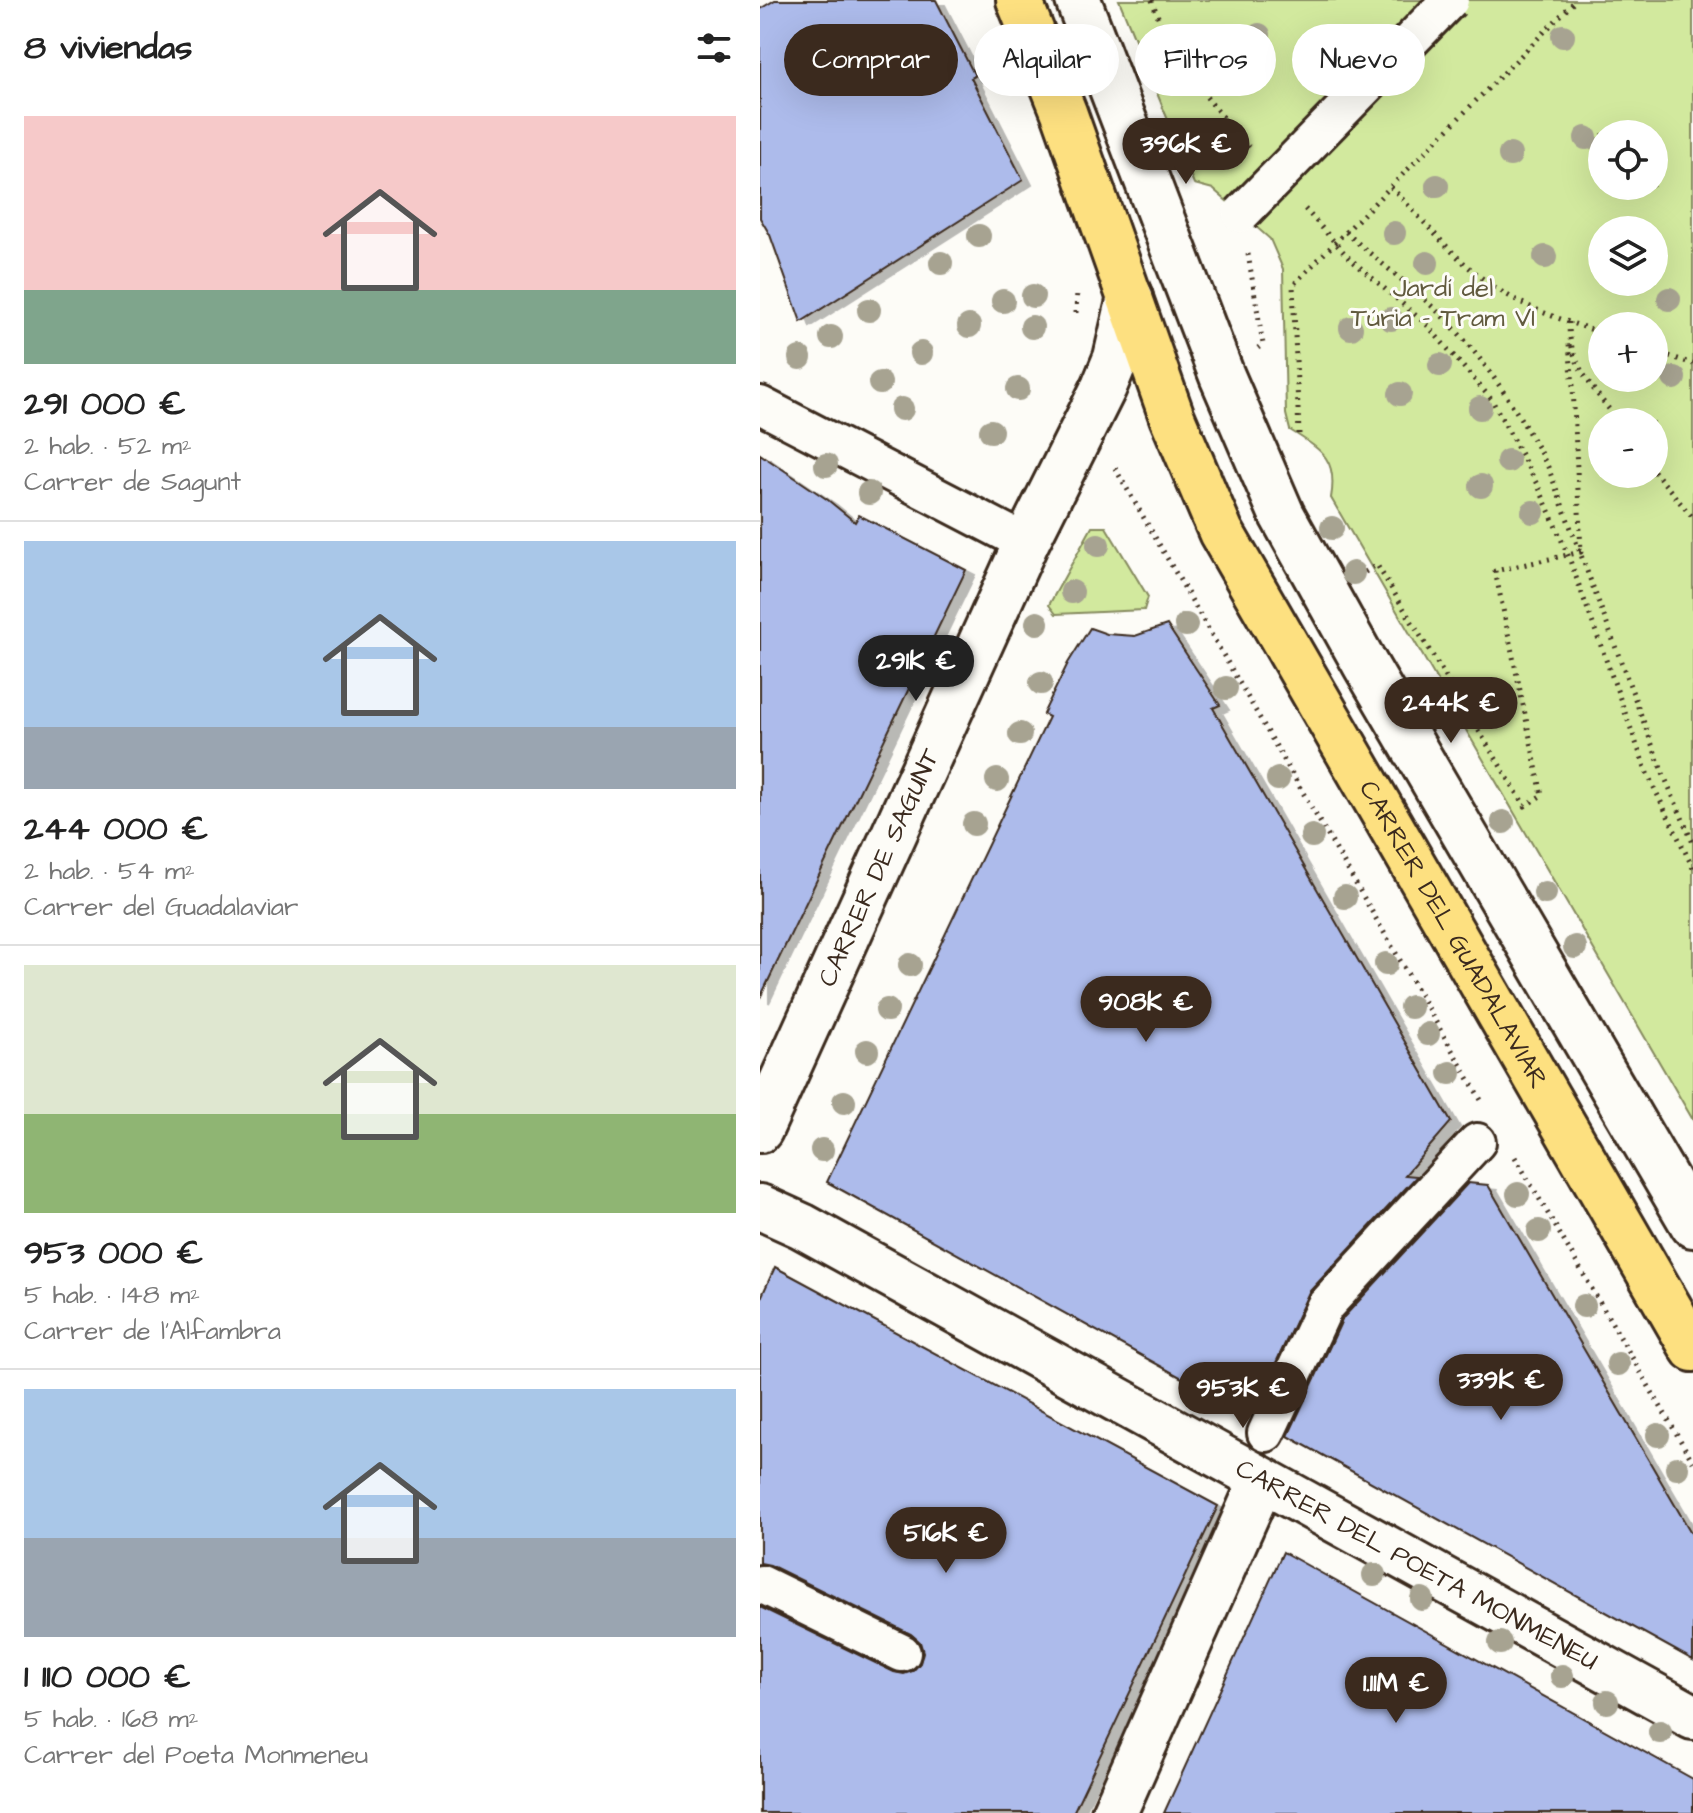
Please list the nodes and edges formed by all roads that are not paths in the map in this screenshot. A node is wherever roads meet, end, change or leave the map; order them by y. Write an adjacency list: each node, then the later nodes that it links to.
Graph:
1 (1019, 0): 5 (main road, CARRER DEL GUADALAVIAR)
2 (1078, 0): 11 (street)
3 (1450, 0): 4 (street, bridge)
4 (1241, 214)
5 (1130, 297): 7 (street, CARRER DE SAGUNT); 12 (main road, CARRER DEL GUADALAVIAR)
6 (760, 405): 7 (street)
7 (1026, 543): 8 (street, CARRER DE SAGUNT)
8 (760, 1130)
9 (1493, 1145): 13 (street)
10 (760, 1207): 14 (street, CARRER DEL POETA MONMENEU)
11 (1693, 1225)
12 (1693, 1349)
13 (1266, 1433)
14 (1262, 1480): 17 (street, CARRER DEL POETA MONMENEU); 18 (street)
15 (761, 1584): 16 (street)
16 (902, 1653)
17 (1693, 1717)
18 (1114, 1813)

